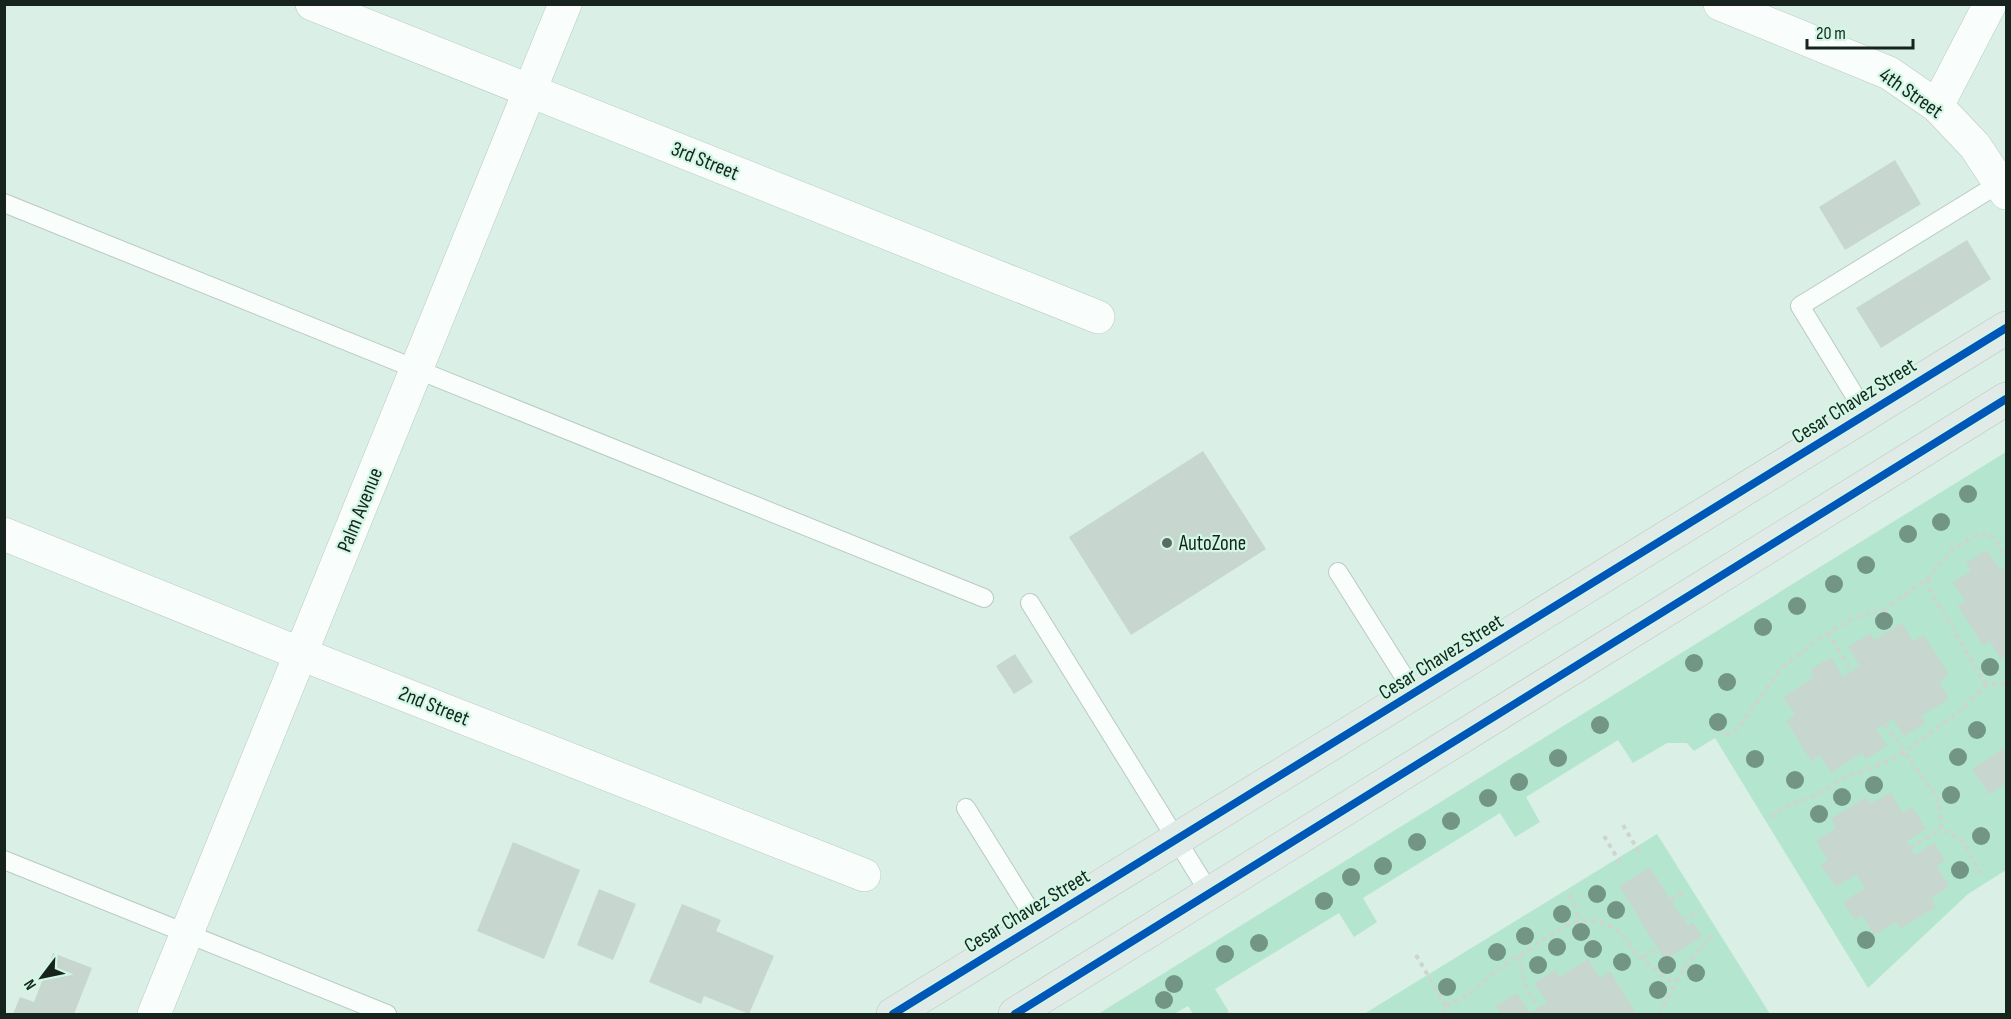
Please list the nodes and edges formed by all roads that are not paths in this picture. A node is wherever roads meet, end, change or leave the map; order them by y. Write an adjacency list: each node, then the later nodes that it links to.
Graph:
1 (312, 4): 5 (street, 3rd Street)
2 (565, 4): 5 (street, Palm Avenue)
3 (1720, 4): 6 (street, 4th Street)
4 (1990, 4): 6 (street)
5 (530, 93): 9 (street, 3rd Street); 11 (street, Palm Avenue)
6 (1937, 106): 7 (street, 4th Street)
7 (2003, 188): 13 (lane)
8 (4, 203): 11 (lane)
9 (1098, 317)
10 (2007, 328): 13 (main road, Cesar Chavez Street)
11 (417, 370): 16 (lane); 18 (street, Palm Avenue)
12 (2007, 399): 24 (main road)
13 (1866, 414): 19 (main road, Cesar Chavez Street)
14 (4, 534): 18 (street, 2nd Street)
15 (1338, 572): 19 (lane)
16 (984, 598)
17 (1030, 603): 21 (lane)
18 (301, 654): 23 (street, 2nd Street); 26 (street, Palm Avenue)
19 (1415, 694): 21 (main road, Cesar Chavez Street)
20 (966, 807): 25 (lane)
21 (1178, 841): 24 (lane); 25 (main road, Cesar Chavez Street)
22 (4, 860): 26 (lane)
23 (864, 875)
24 (1209, 892): 30 (main road)
25 (1039, 925): 29 (main road, Cesar Chavez Street)
26 (187, 934): 27 (street, Palm Avenue); 28 (lane)
27 (154, 1014)
28 (387, 1014)
29 (893, 1014)
30 (1015, 1014)

